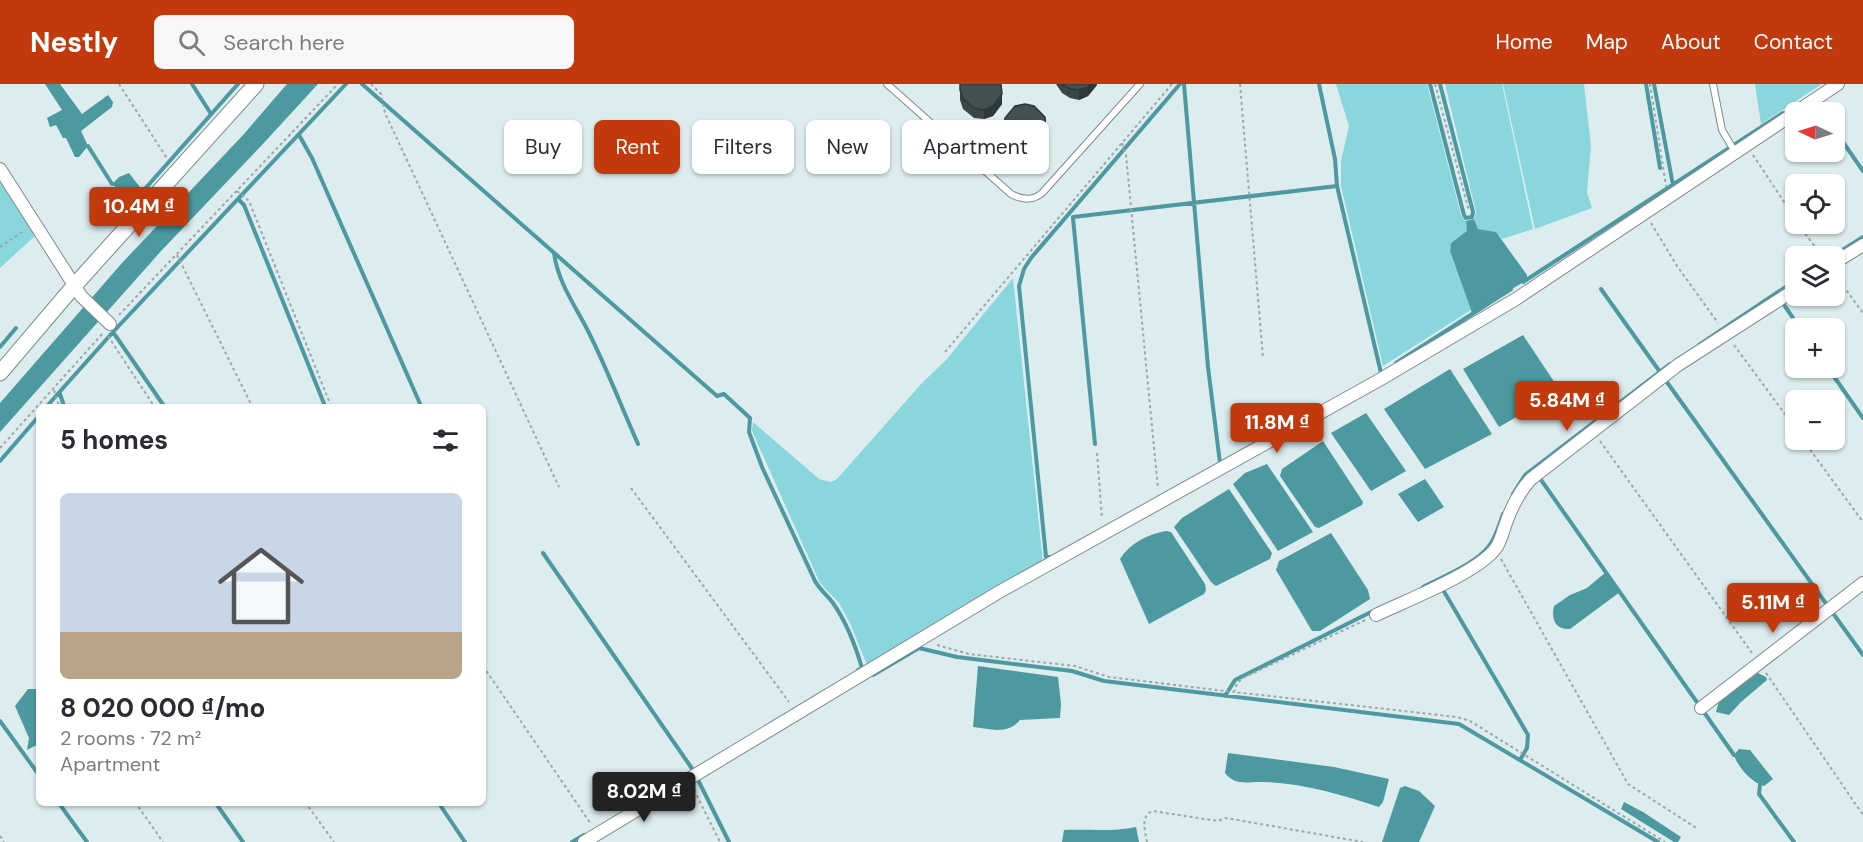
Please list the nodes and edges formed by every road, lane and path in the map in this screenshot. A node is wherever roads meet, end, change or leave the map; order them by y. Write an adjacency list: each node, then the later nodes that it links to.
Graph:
1 (119, 84): 17 (path)
2 (256, 84): 17 (street)
3 (338, 84): 18 (path)
4 (371, 84): 46 (path)
5 (887, 84): 6 (lane)
6 (1140, 84)
7 (1172, 84): 13 (path)
8 (1240, 84): 33 (path)
9 (1435, 84): 21 (path)
10 (1650, 84): 19 (path)
11 (1713, 84): 15 (lane)
12 (1838, 84): 14 (street)
13 (1122, 143): 32 (path); 48 (path)
14 (1746, 145): 15 (street); 20 (path)
15 (1736, 153): 19 (street)
16 (0, 169): 22 (street)
17 (177, 172): 28 (street)
18 (237, 191): 25 (path); 40 (path)
19 (1670, 196): 48 (street)
20 (1785, 204)
21 (1468, 211)
22 (35, 223): 24 (path); 28 (street)
23 (1863, 245): 26 (street)
24 (0, 247)
25 (177, 255): 31 (path); 39 (path)
26 (1845, 256)
27 (1845, 289): 30 (path)
28 (78, 291): 31 (street); 34 (street)
29 (1785, 296): 42 (street)
30 (1863, 313)
31 (110, 324)
32 (945, 352)
33 (1263, 358)
34 (0, 373)
35 (54, 390): 36 (path); 37 (path); 38 (path)
36 (41, 404)
37 (58, 404)
38 (153, 404)
39 (251, 404)
40 (330, 404)
41 (36, 409): 43 (path)
42 (1593, 431): 51 (street); 55 (path)
43 (0, 448)
44 (1810, 450): 49 (path)
45 (1097, 453): 50 (path)
46 (559, 487)
47 (631, 488): 59 (path)
48 (1161, 501): 50 (street)
49 (1863, 522)
50 (1103, 534): 54 (street)
51 (1495, 549): 53 (street); 64 (path)
52 (1863, 583): 55 (street)
53 (1376, 615): 57 (path)
54 (923, 639): 57 (path); 59 (street)
55 (1760, 663): 58 (street); 63 (path)
56 (486, 670): 65 (path)
57 (1234, 692): 74 (path)
58 (1701, 708)
59 (798, 714): 60 (street)
60 (689, 779): 65 (street); 71 (path)
61 (138, 806): 68 (path)
62 (308, 806): 69 (path)
63 (1863, 815)
64 (1698, 829)
65 (597, 834): 70 (street)
66 (0, 836): 67 (path)
67 (4, 842)
68 (163, 842)
69 (334, 842)
70 (584, 842)
71 (720, 842)
72 (1147, 842): 73 (path)
73 (1363, 842)
74 (1665, 842)

